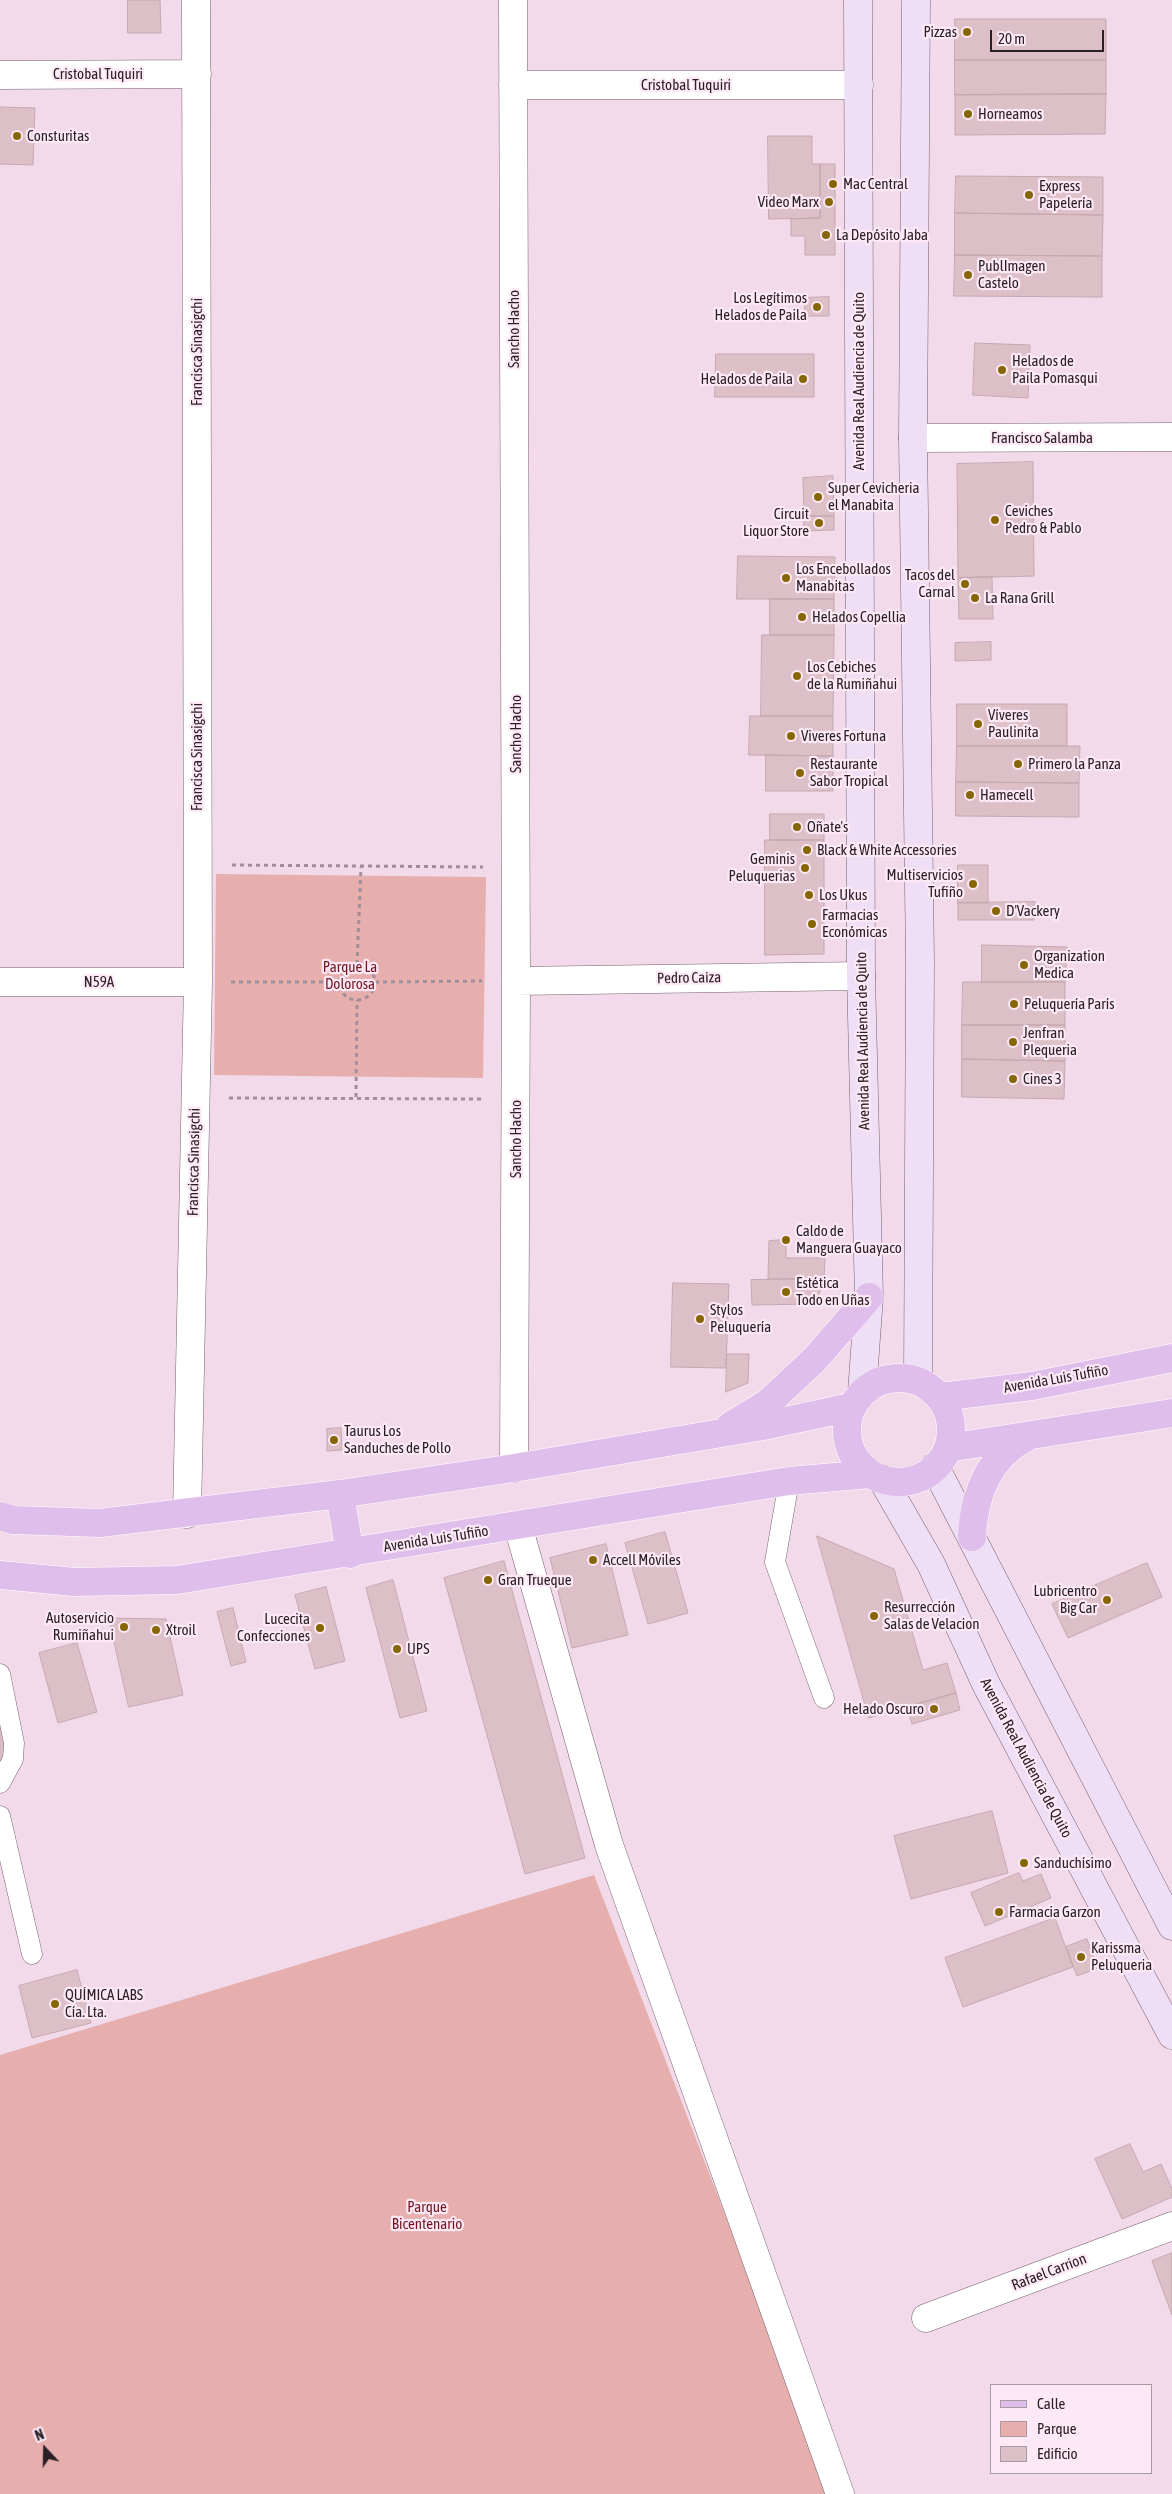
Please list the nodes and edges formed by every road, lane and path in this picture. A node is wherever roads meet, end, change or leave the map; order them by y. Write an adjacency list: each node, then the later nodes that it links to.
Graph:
1 (196, 0): 5 (street, Francisca Sinasigchi)
2 (513, 0): 7 (street, Sancho Hacho)
3 (858, 0): 8 (main road, Avenida Real Audiencia de Quito)
4 (916, 0): 10 (main road)
5 (197, 74): 6 (street, Cristobal Tuquiri); 11 (street, Francisca Sinasigchi)
6 (0, 75)
7 (513, 85): 8 (street, Cristobal Tuquiri); 13 (street, Sancho Hacho)
8 (858, 85): 15 (main road, Avenida Real Audiencia de Quito)
9 (1172, 437): 10 (street, Francisco Salamba)
10 (913, 438): 27 (main road)
11 (197, 865): 12 (path); 18 (street, Francisca Sinasigchi)
12 (361, 867): 13 (path); 14 (path)
13 (516, 867): 16 (street, Sancho Hacho)
14 (357, 964): 19 (path); 20 (path)
15 (861, 976): 16 (street, Pedro Caiza); 25 (main road, Avenida Real Audiencia de Quito)
16 (516, 981): 20 (path); 24 (street, Sancho Hacho)
17 (0, 982): 18 (street, N59A)
18 (198, 982): 19 (path); 23 (street, Francisca Sinasigchi)
19 (339, 982): 21 (path)
20 (375, 982): 21 (path)
21 (357, 1000): 22 (path)
22 (356, 1097): 23 (path); 24 (path)
23 (195, 1098): 38 (street, Francisca Sinasigchi)
24 (516, 1099): 34 (street, Sancho Hacho)
25 (868, 1297): 29 (main road, Avenida Real Audiencia de Quito); 31 (main road)
26 (1172, 1358): 28 (main road, Avenida Luis Tufiño)
27 (918, 1380): 28 (main road); 29 (main road)
28 (940, 1397): 33 (main road)
29 (856, 1400): 31 (main road); 35 (main road)
30 (1172, 1414): 32 (main road)
31 (717, 1434): 34 (main road)
32 (1031, 1435): 33 (main road); 41 (main road)
33 (942, 1458): 35 (main road); 41 (main road)
34 (514, 1468): 37 (main road)
35 (876, 1476): 36 (main road, Avenida Luis Tufiño); 50 (main road, Avenida Real Audiencia de Quito)
36 (789, 1481): 40 (main road, Avenida Luis Tufiño); 45 (lane)
37 (340, 1494): 38 (main road); 42 (main road)
38 (187, 1514): 39 (main road)
39 (0, 1516)
40 (518, 1526): 42 (main road, Avenida Luis Tufiño); 53 (street)
41 (972, 1537): 48 (main road)
42 (350, 1554): 43 (main road, Avenida Luis Tufiño)
43 (0, 1576)
44 (0, 1674): 46 (lane)
45 (824, 1698)
46 (0, 1783)
47 (0, 1816): 49 (lane)
48 (1172, 1926)
49 (32, 1954)
50 (1172, 2035)
51 (1172, 2226): 52 (street, Rafael Carrion)
52 (926, 2318)
53 (840, 2494)

